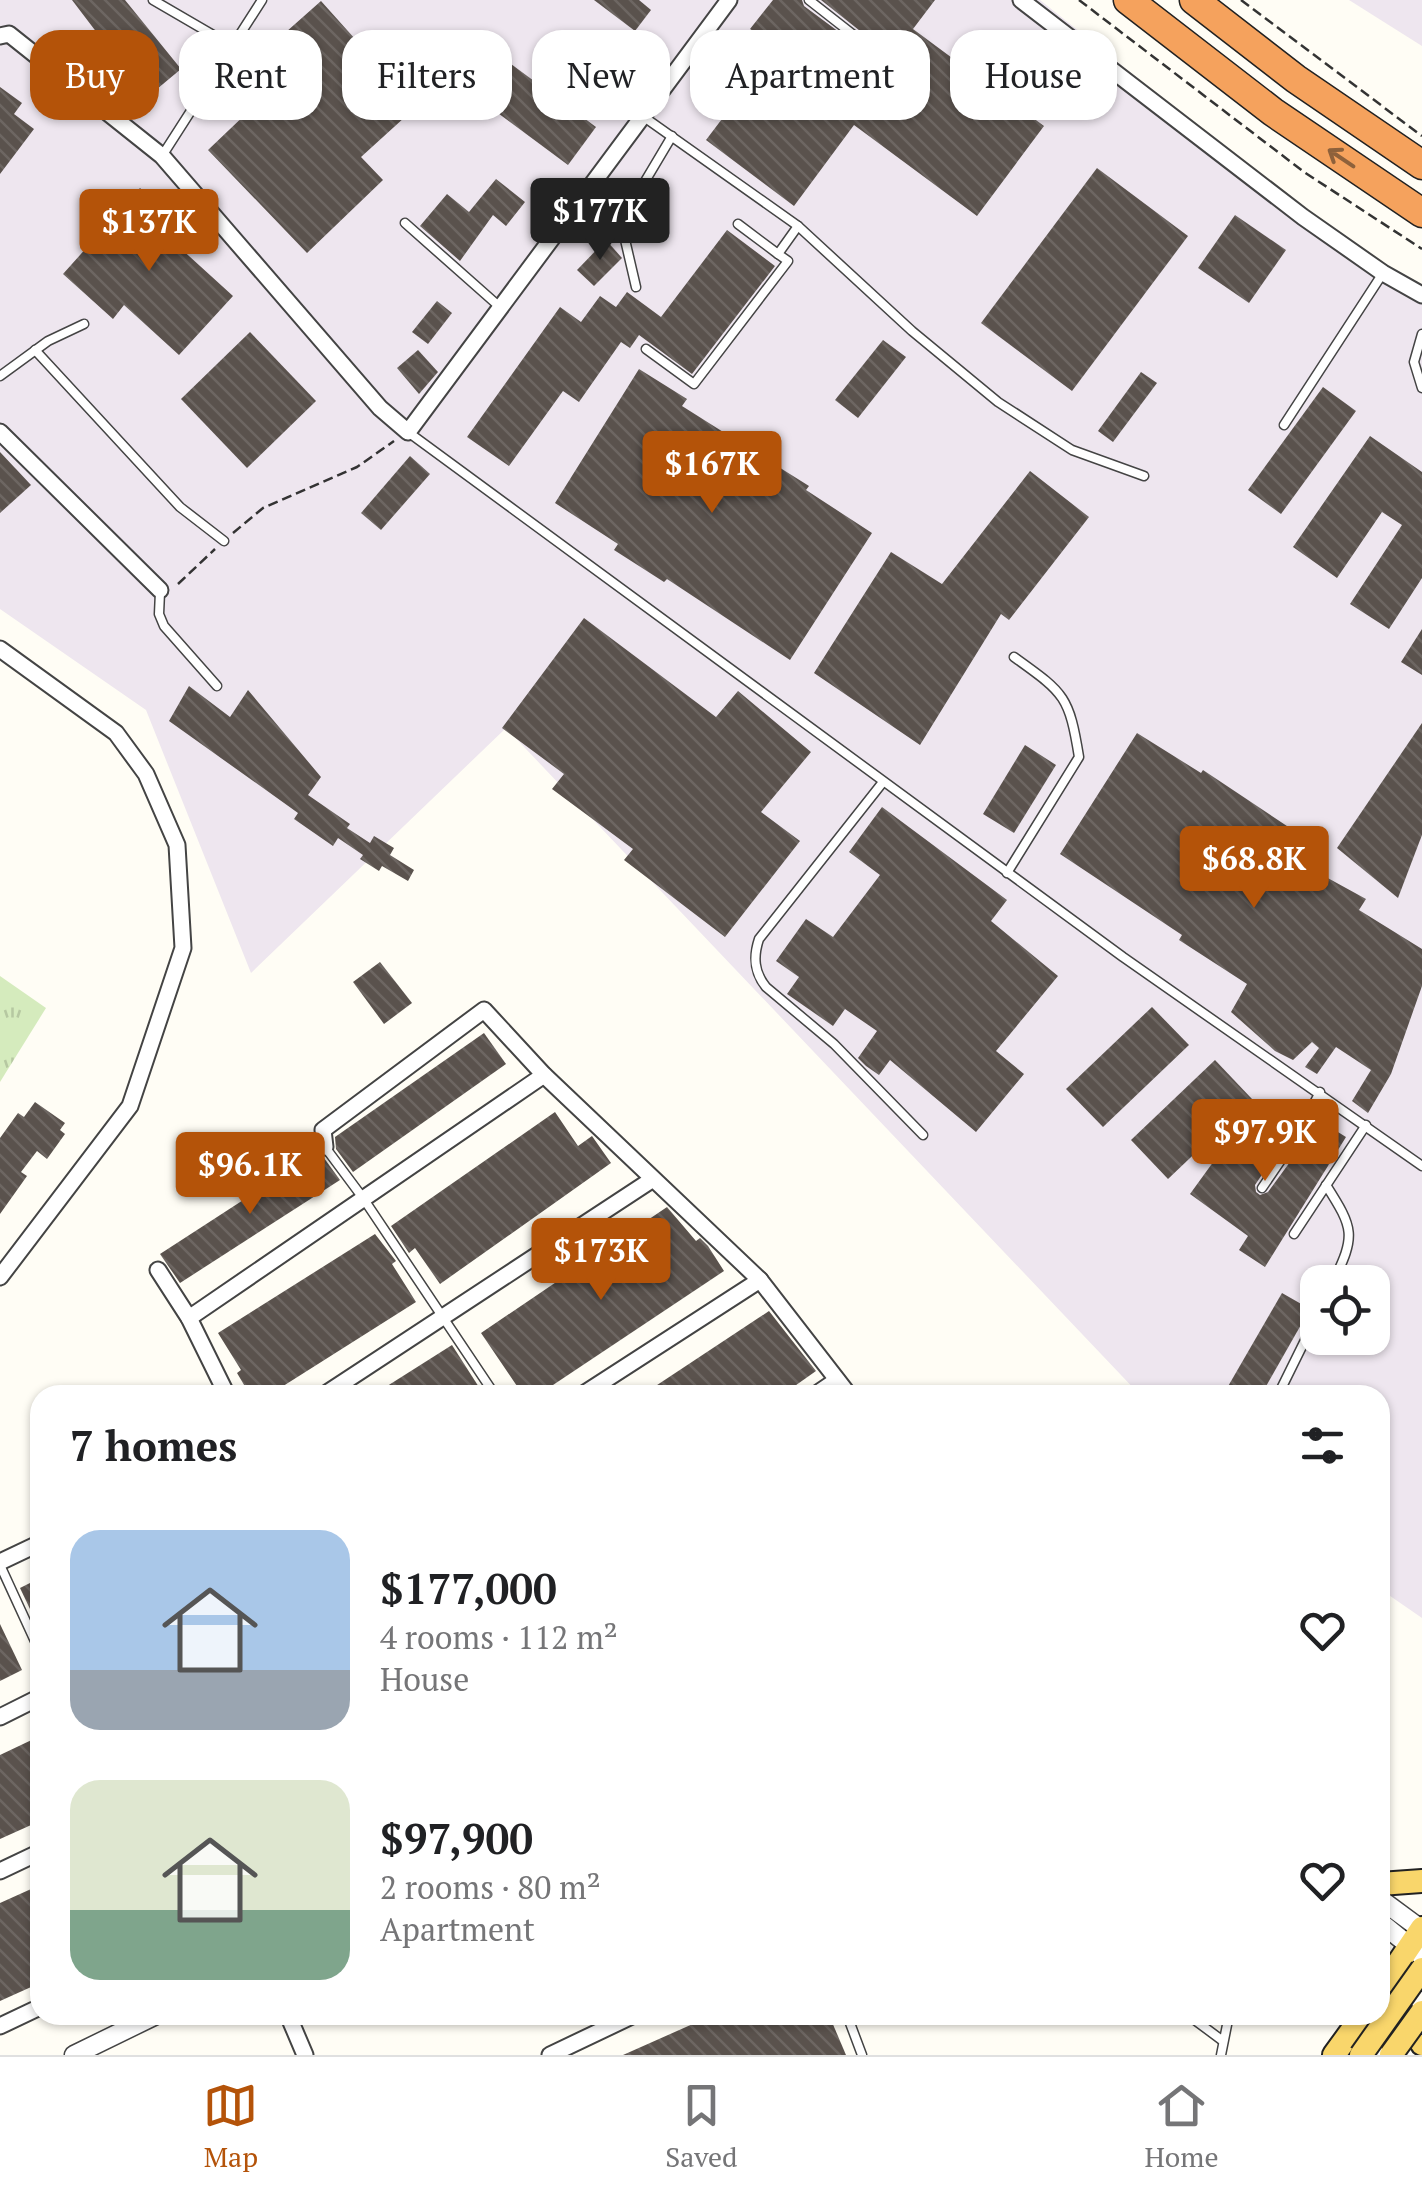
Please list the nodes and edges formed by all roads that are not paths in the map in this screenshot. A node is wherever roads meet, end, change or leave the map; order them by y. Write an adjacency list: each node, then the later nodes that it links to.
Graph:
1 (153, 0): 8 (lane)
2 (262, 0): 9 (lane)
3 (729, 0): 12 (street)
4 (809, 0): 10 (lane)
5 (1021, 0): 24 (street)
6 (1128, 0): 19 (highway, one-way to 6)
7 (1194, 0): 18 (highway)
8 (205, 30)
9 (242, 30)
10 (848, 30)
11 (0, 36): 17 (street)
12 (670, 81)
13 (185, 120): 17 (lane)
14 (642, 120): 27 (street)
15 (648, 120): 16 (lane)
16 (672, 136): 22 (lane); 25 (lane)
17 (162, 156): 36 (street)
18 (1422, 165)
19 (1422, 213)
20 (406, 223): 27 (lane)
21 (738, 224): 23 (lane)
22 (798, 226): 23 (lane); 37 (lane)
23 (778, 254): 30 (lane)
24 (1382, 273): 26 (street); 34 (lane)
25 (636, 287)
26 (1422, 295)
27 (501, 308): 36 (street)
28 (84, 324): 31 (lane)
29 (1422, 334): 33 (lane)
30 (646, 349)
31 (35, 350): 32 (lane); 38 (lane)
32 (0, 376)
33 (1422, 388)
34 (1284, 424)
35 (0, 432): 39 (street)
36 (408, 432): 43 (lane)
37 (1144, 476)
38 (224, 541)
39 (160, 590): 42 (lane)
40 (0, 649): 58 (street)
41 (1014, 656): 44 (lane)
42 (217, 686)
43 (883, 782): 44 (lane); 48 (lane)
44 (1007, 873): 46 (lane)
45 (544, 1076): 49 (street); 51 (street); 54 (street)
46 (1320, 1092): 47 (lane); 53 (lane)
47 (1366, 1125): 50 (lane); 52 (lane)
48 (923, 1135)
49 (325, 1147): 54 (lane)
50 (1422, 1166)
51 (652, 1179): 59 (street); 60 (street)
52 (1326, 1185): 55 (lane); 56 (lane)
53 (1262, 1188)
54 (363, 1198): 60 (lane); 61 (street)
55 (1294, 1234)
56 (1341, 1265)
57 (158, 1270): 61 (street)
58 (0, 1277)
59 (760, 1280): 63 (street); 67 (street)
60 (442, 1317): 65 (street); 66 (lane)
61 (189, 1318): 64 (street)
62 (1300, 1350): 70 (lane)
63 (837, 1380): 68 (street); 69 (street)
64 (222, 1385)
65 (339, 1385)
66 (487, 1385)
67 (597, 1385)
68 (830, 1385)
69 (841, 1385)
70 (1283, 1385)
71 (30, 1548): 72 (street)
72 (0, 1564): 73 (lane)
73 (30, 1630)
74 (30, 1702): 75 (street)
75 (0, 1717)
76 (30, 1856): 77 (street)
77 (0, 1870)
78 (1422, 1880): 79 (main road)
79 (1390, 1883)
80 (1390, 1909): 82 (street)
81 (1390, 1926): 82 (street)
82 (1420, 1938): 84 (main road)
83 (1422, 1970): 87 (main road, bridge)
84 (1390, 1977)
85 (30, 2012): 97 (street)
86 (1422, 2012): 108 (main road, bridge)
87 (1390, 2015)
88 (1390, 2015): 99 (main road)
89 (136, 2025): 101 (street)
90 (292, 2025): 102 (street)
91 (618, 2025): 100 (street)
92 (851, 2025): 104 (lane)
93 (1202, 2025): 98 (lane)
94 (1226, 2025): 98 (lane)
95 (1355, 2025): 106 (main road)
96 (1383, 2025): 107 (main road, bridge)
97 (0, 2026)
98 (1222, 2040): 105 (lane)
99 (1422, 2044): 109 (main road)
100 (580, 2048): 103 (street)
101 (74, 2055)
102 (305, 2055)
103 (550, 2055)
104 (862, 2055)
105 (1221, 2055)
106 (1334, 2055)
107 (1361, 2055)
108 (1391, 2055)
109 (1420, 2055)

